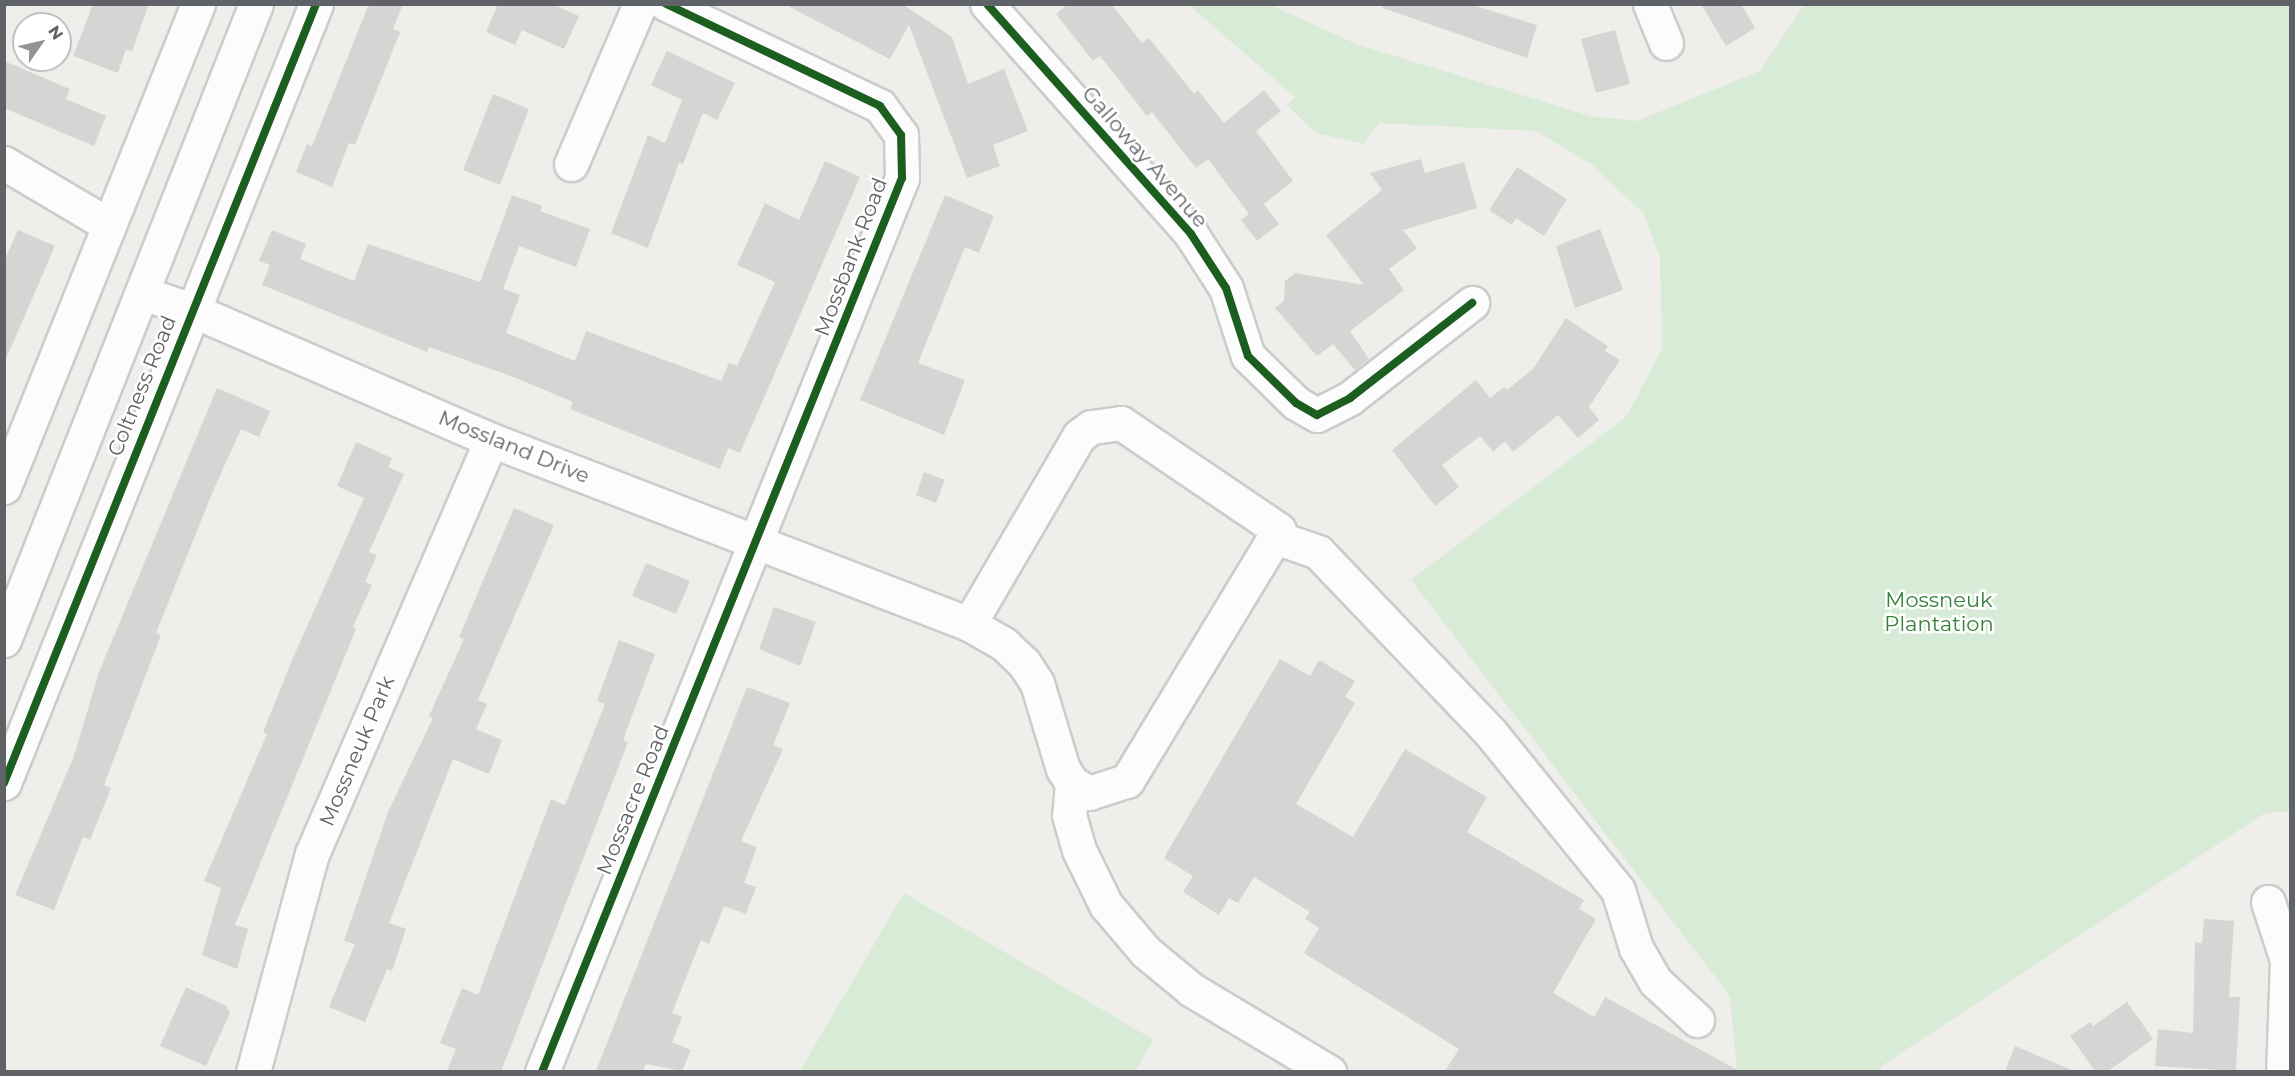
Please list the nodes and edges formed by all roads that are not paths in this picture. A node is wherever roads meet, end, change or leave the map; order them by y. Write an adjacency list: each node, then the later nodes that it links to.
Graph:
1 (198, 4): 11 (street)
2 (256, 4): 12 (street, Coltness Road)
3 (316, 4): 14 (street, Coltness Road)
4 (640, 4): 10 (street)
5 (666, 4): 18 (street, Mossbank Road)
6 (987, 4): 13 (street, Galloway Avenue)
7 (1650, 4): 8 (street)
8 (1666, 43)
9 (4, 163): 11 (street)
10 (571, 164)
11 (109, 225): 16 (street)
12 (142, 293): 14 (street, Mossland Drive); 20 (street, Coltness Road)
13 (1472, 303)
14 (192, 310): 15 (street, Mossland Drive); 21 (street, Coltness Road)
15 (491, 440): 18 (street, Mossland Drive); 26 (street, Mossneuk Park)
16 (4, 487)
17 (1275, 537): 19 (street); 22 (street); 25 (street)
18 (758, 542): 19 (street, Mossland Drive); 27 (street, Mossacre Road)
19 (969, 624): 22 (street, Mossland Drive)
20 (4, 640)
21 (4, 783)
22 (1072, 783): 28 (street)
23 (2268, 902): 24 (street)
24 (2289, 960): 29 (street)
25 (1697, 1020)
26 (253, 1071)
27 (542, 1071)
28 (1329, 1071)
29 (2283, 1071)

